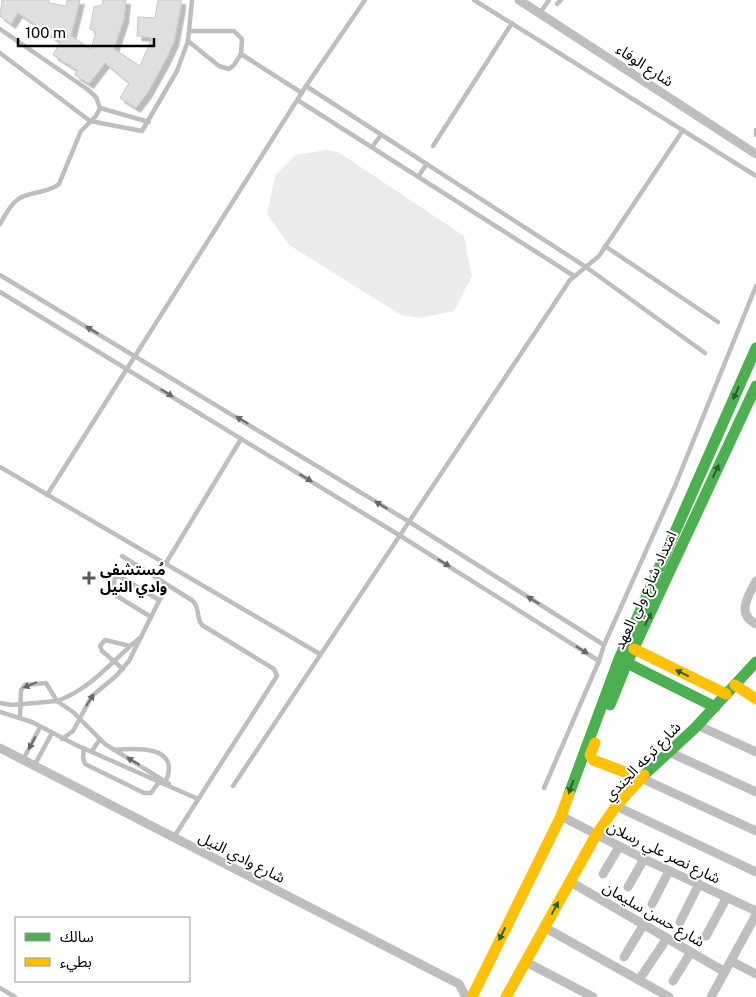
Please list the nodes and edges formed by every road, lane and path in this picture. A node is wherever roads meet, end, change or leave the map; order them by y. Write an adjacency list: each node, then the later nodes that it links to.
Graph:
1 (192, 0): 9 (lane)
2 (365, 0): 13 (lane)
3 (474, 0): 7 (lane)
4 (519, 0): 6 (street, شارع الوفاء)
5 (549, 0): 6 (lane)
6 (540, 13): 25 (street, شارع الوفاء)
7 (512, 24): 19 (lane); 23 (lane)
8 (0, 29): 16 (lane)
9 (190, 31): 10 (lane); 12 (lane)
10 (188, 41): 12 (lane); 18 (lane)
11 (0, 52): 17 (lane)
12 (241, 54): 14 (lane)
13 (306, 86): 14 (lane); 21 (lane)
14 (302, 93): 15 (lane)
15 (299, 101): 24 (lane); 39 (lane)
16 (100, 108): 17 (lane); 18 (lane)
17 (90, 121): 18 (lane); 29 (lane)
18 (149, 122)
19 (683, 130): 27 (lane); 30 (lane)
20 (756, 130): 22 (lane)
21 (381, 135): 24 (lane); 26 (lane)
22 (756, 135)
23 (433, 146)
24 (372, 147): 28 (lane)
25 (756, 154)
26 (426, 165): 28 (lane); 31 (lane)
27 (756, 176)
28 (418, 177): 33 (lane)
29 (0, 224)
30 (605, 246): 31 (lane); 36 (lane)
31 (586, 267): 33 (lane); 38 (lane)
32 (0, 276): 39 (lane, one-way to 32)
33 (574, 276): 45 (lane)
34 (756, 286): 55 (lane)
35 (0, 292): 40 (lane)
36 (718, 322)
37 (756, 348): 60 (main road, امتداد شارع ولي العهد, one-way to 60)
38 (705, 353)
39 (134, 355): 40 (lane); 45 (lane, one-way to 39)
40 (126, 368): 42 (lane, one-way to 42); 44 (lane)
41 (756, 386): 57 (main road, امتداد شارع ولي العهد, one-way to 41)
42 (240, 439): 46 (lane, one-way to 46); 48 (lane)
43 (0, 467): 44 (lane)
44 (47, 495): 48 (lane)
45 (408, 521): 46 (lane); 55 (lane, one-way to 45)
46 (399, 535): 58 (lane); 59 (lane, one-way to 59)
47 (122, 556): 50 (lane)
48 (166, 564): 58 (lane)
49 (756, 581): 53 (street)
50 (167, 585): 51 (lane); 95 (lane)
51 (159, 600): 52 (lane); 52 (lane)
52 (151, 617): 54 (lane)
53 (756, 624)
54 (142, 636): 56 (lane); 63 (lane)
55 (604, 645): 59 (lane)
56 (130, 646): 61 (lane); 61 (lane)
57 (634, 649): 60 (main road, امتداد شارع ولي العهد); 65 (main road, one-way to 57)
58 (320, 654): 91 (lane)
59 (600, 661): 93 (lane)
60 (623, 661): 70 (main road); 85 (main road)
61 (115, 662): 63 (lane); 67 (lane)
62 (756, 662): 64 (main road, شارع ترعه الجندي)
63 (123, 669): 73 (lane, one-way to 63)
64 (735, 685): 65 (main road, شارع ترعه الجندي); 66 (main road)
65 (726, 694): 70 (main road, شارع ترعه الجندي)
66 (756, 699)
67 (56, 701): 69 (lane); 69 (lane, one-way to 69); 73 (lane)
68 (0, 703): 69 (lane)
69 (20, 704): 72 (lane)
70 (715, 707): 74 (main road, شارع ترعه الجندي)
71 (0, 712): 72 (lane)
72 (20, 718): 75 (lane)
73 (80, 718): 77 (lane); 78 (lane)
74 (697, 725): 83 (main road, شارع ترعه الجندي); 84 (street)
75 (40, 727): 76 (lane); 86 (lane, one-way to 86)
76 (52, 733): 77 (lane); 87 (lane)
77 (62, 739): 80 (lane)
78 (100, 739): 81 (lane); 82 (lane)
79 (0, 748): 86 (street, شارع وادي النيل)
80 (84, 748): 82 (lane); 90 (lane)
81 (114, 750): 89 (lane, one-way to 81); 89 (lane)
82 (92, 751): 90 (lane)
83 (669, 752): 88 (main road, شارع ترعه الجندي); 94 (street)
84 (756, 752)
85 (586, 757): 88 (main road); 97 (main road, one-way to 97)
86 (23, 760): 87 (street, شارع وادي النيل)
87 (34, 766): 100 (street, شارع وادي النيل)
88 (641, 778): 96 (main road, شارع ترعه الجندي); 98 (street)
89 (166, 781): 92 (lane)
90 (160, 782): 92 (lane)
91 (233, 786)
92 (174, 788): 95 (lane)
93 (544, 788)
94 (756, 792)
95 (198, 799): 100 (lane)
96 (616, 806): 99 (main road, شارع ترعه الجندي); 104 (street)
97 (561, 816): 99 (street, شارع نصر علي رسلان); 131 (main road, one-way to 131)
98 (756, 831)
99 (596, 835): 101 (street, شارع نصر علي رسلان); 106 (main road, شارع ترعه الجندي)
100 (174, 838): 130 (street, شارع وادي النيل)
101 (619, 847): 102 (street, شارع نصر علي رسلان); 105 (street)
102 (644, 859): 103 (street, شارع نصر علي رسلان); 108 (street)
103 (669, 870): 107 (street, شارع نصر علي رسلان); 110 (street)
104 (756, 872)
105 (603, 874)
106 (569, 881): 114 (street, شارع حسن سليمان); 115 (main road, شارع ترعه الجندي, one-way to 106)
107 (699, 884): 109 (street, شارع نصر علي رسلان); 113 (street)
108 (628, 887)
109 (727, 898): 111 (street, شارع نصر علي رسلان); 117 (street)
110 (652, 904)
111 (756, 911)
112 (756, 915): 116 (street)
113 (680, 922)
114 (644, 924): 118 (street, شارع حسن سليمان); 120 (street)
115 (544, 927): 122 (main road, شارع ترعه الجندي); 125 (street)
116 (752, 930): 121 (street)
117 (706, 936)
118 (667, 938): 119 (street, شارع حسن سليمان); 125 (street)
119 (691, 952): 123 (street, شارع حسن سليمان); 126 (street)
120 (624, 957)
121 (731, 960): 123 (street); 124 (street)
122 (526, 962): 132 (main road, شارع ترعه الجندي); 133 (street)
123 (725, 972): 128 (street)
124 (756, 974)
125 (639, 980): 134 (street)
126 (674, 981)
127 (0, 988): 129 (lane)
128 (716, 996)
129 (15, 997)
130 (466, 997)
131 (472, 997)
132 (506, 997)
133 (593, 997)
134 (669, 997)

